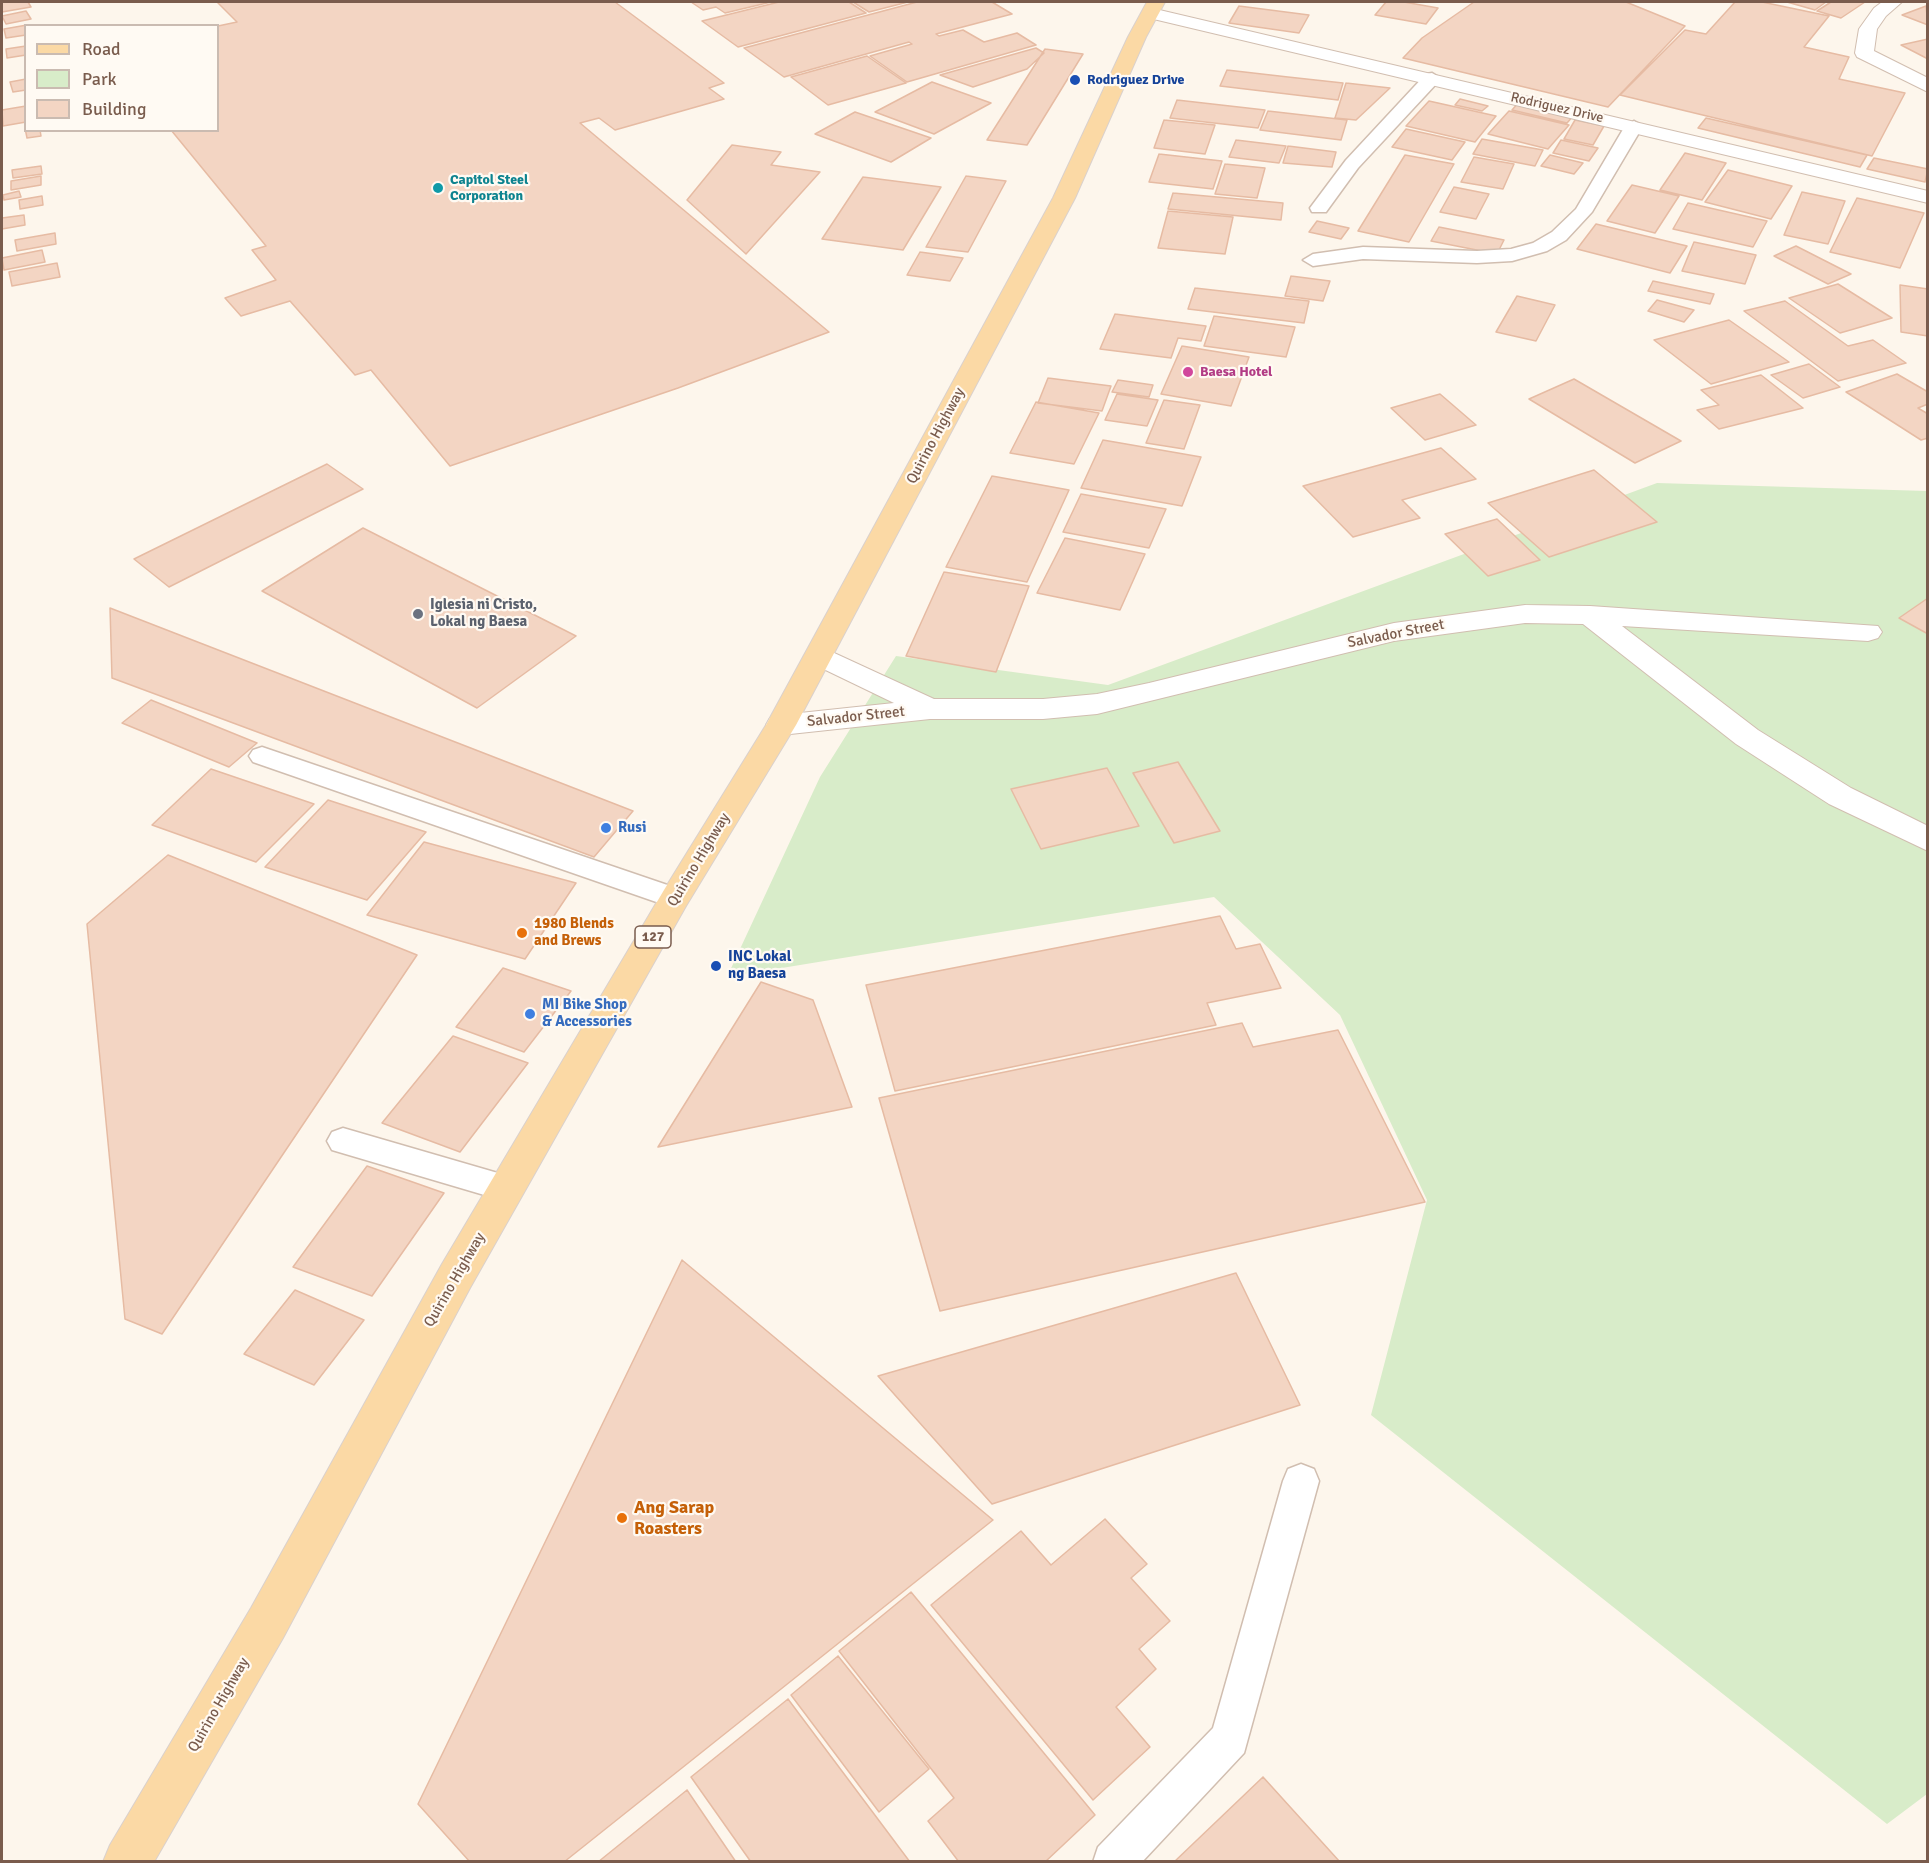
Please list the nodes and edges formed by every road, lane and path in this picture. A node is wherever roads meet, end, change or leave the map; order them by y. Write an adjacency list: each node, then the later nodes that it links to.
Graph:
1 (1893, 2): 4 (street)
2 (1153, 7): 3 (street, Rodriguez Drive); 11 (main road, Quirino Highway / 127)
3 (1432, 78): 5 (street, Rodriguez Drive); 7 (lane)
4 (1928, 86)
5 (1634, 126): 6 (street, Rodriguez Drive); 8 (lane)
6 (1928, 197)
7 (1319, 208)
8 (1313, 261)
9 (1590, 615): 10 (street, Salvador Street); 12 (street, Salvador Street); 15 (street)
10 (1868, 632)
11 (819, 655): 12 (street, Salvador Street); 13 (main road, Quirino Highway / 127)
12 (930, 709): 13 (street, Salvador Street)
13 (781, 725): 16 (main road, Quirino Highway / 127)
14 (262, 756): 16 (lane)
15 (1928, 840)
16 (675, 898): 18 (main road, Quirino Highway / 127)
17 (344, 1141): 18 (lane)
18 (508, 1189): 20 (main road, Quirino Highway / 127)
19 (1301, 1481): 21 (lane)
20 (127, 1862)
21 (1113, 1862)

